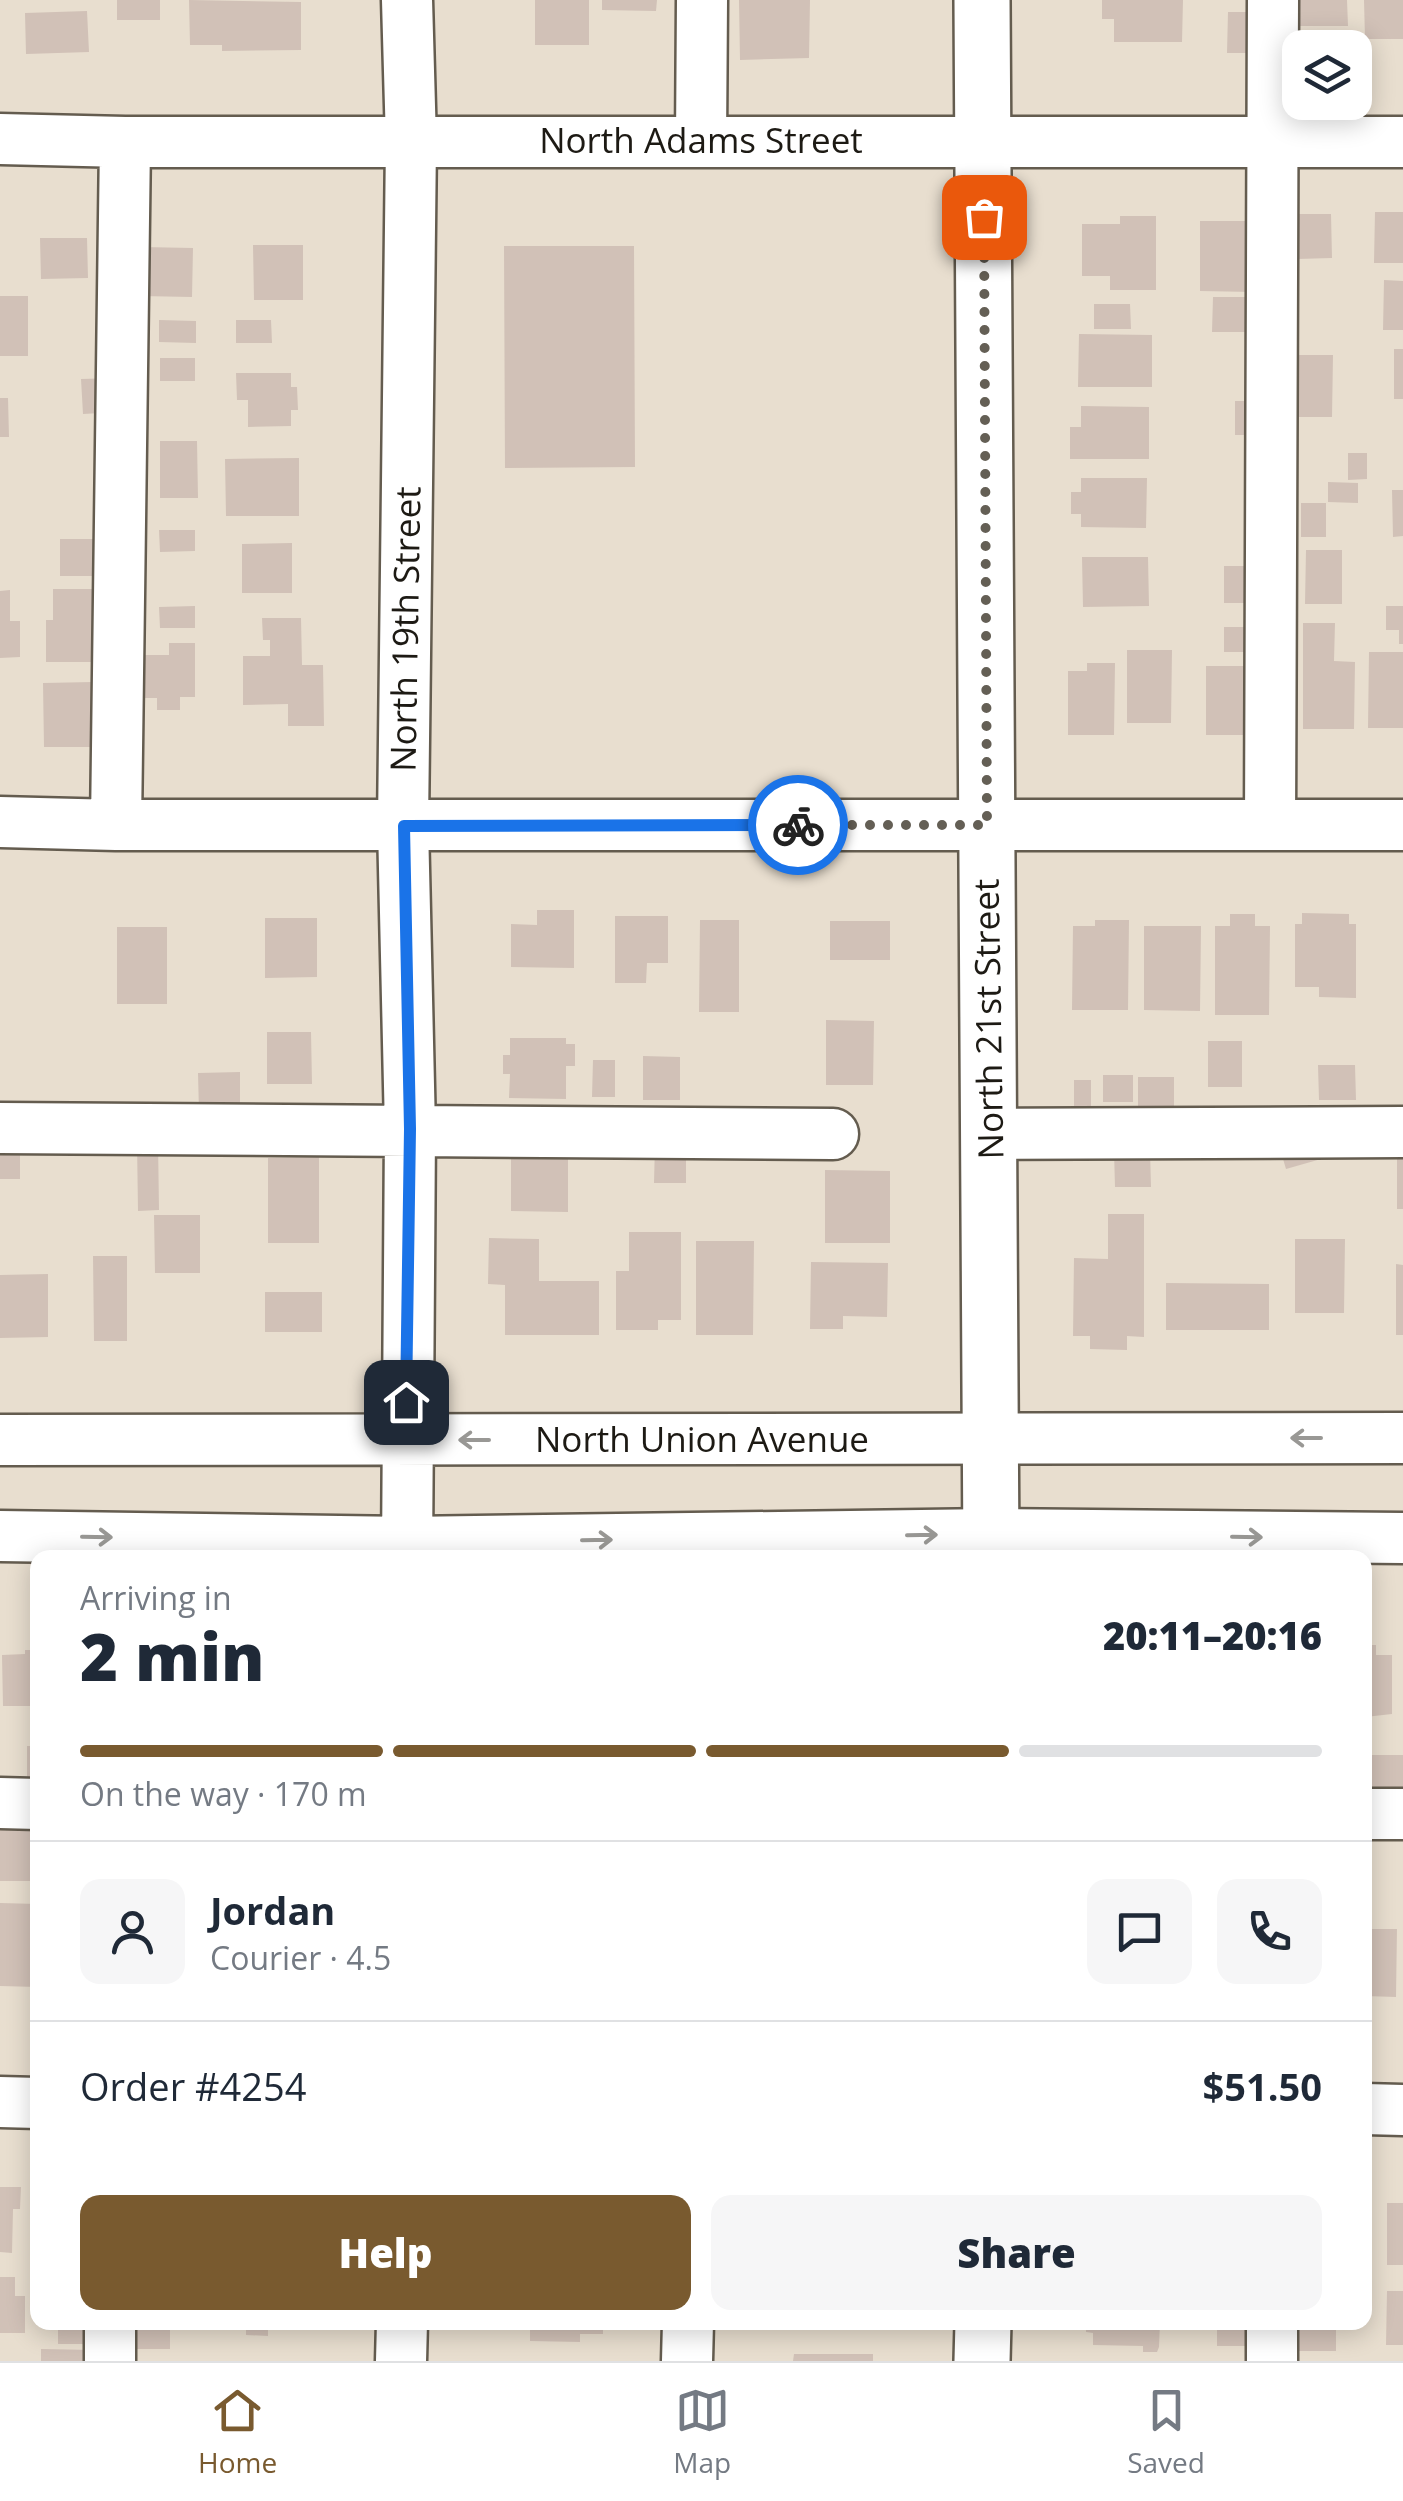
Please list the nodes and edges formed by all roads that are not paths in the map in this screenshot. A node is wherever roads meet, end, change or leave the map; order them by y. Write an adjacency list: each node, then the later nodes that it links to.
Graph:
1 (408, 0): 9 (street, North 19th Street)
2 (702, 0): 6 (street)
3 (982, 0): 7 (main road, North 21st Street)
4 (1273, 0): 11 (street)
5 (0, 139): 8 (street, North Adams Street)
6 (701, 141): 7 (street, North Adams Street); 9 (street, North Adams Street)
7 (983, 141): 11 (street, North Adams Street); 15 (main road, North 21st Street)
8 (125, 142): 9 (street, North Adams Street); 16 (street)
9 (411, 142): 17 (street, North 19th Street)
10 (1403, 142): 11 (street, North Adams Street)
11 (1272, 143): 13 (street)
12 (0, 822): 16 (street)
13 (1270, 824): 14 (street); 15 (street)
14 (1403, 824)
15 (987, 825): 17 (street); 22 (main road, North 21st Street)
16 (116, 826): 17 (street)
17 (404, 826): 19 (street, North 19th Street)
18 (0, 1128): 19 (street)
19 (410, 1129): 21 (street); 26 (street, North 19th Street)
20 (1403, 1132): 22 (street)
21 (833, 1134)
22 (990, 1134): 24 (main road, North 21st Street)
23 (1403, 1438): 24 (street, North Union Avenue, one-way to 24)
24 (992, 1439): 26 (street, North Union Avenue, one-way to 26); 29 (main road, North 21st Street)
25 (0, 1440): 26 (street, North Union Avenue)
26 (406, 1440): 30 (street, North 19th Street)
27 (0, 1536): 30 (street, one-way to 30)
28 (1403, 1538): 29 (street, one-way to 28)
29 (992, 1546): 30 (street, one-way to 29)
30 (407, 1550)
31 (0, 1803): 32 (street)
32 (30, 1804)
33 (1372, 1814): 34 (street)
34 (1403, 1814)
35 (0, 2102): 36 (street)
36 (30, 2103)
37 (1372, 2109): 38 (street)
38 (1403, 2110)
39 (110, 2330): 44 (street)
40 (402, 2330): 45 (street)
41 (688, 2330): 46 (street)
42 (983, 2330): 47 (main road)
43 (1272, 2330): 48 (street)
44 (110, 2361)
45 (401, 2361)
46 (688, 2361)
47 (982, 2361)
48 (1272, 2361)

